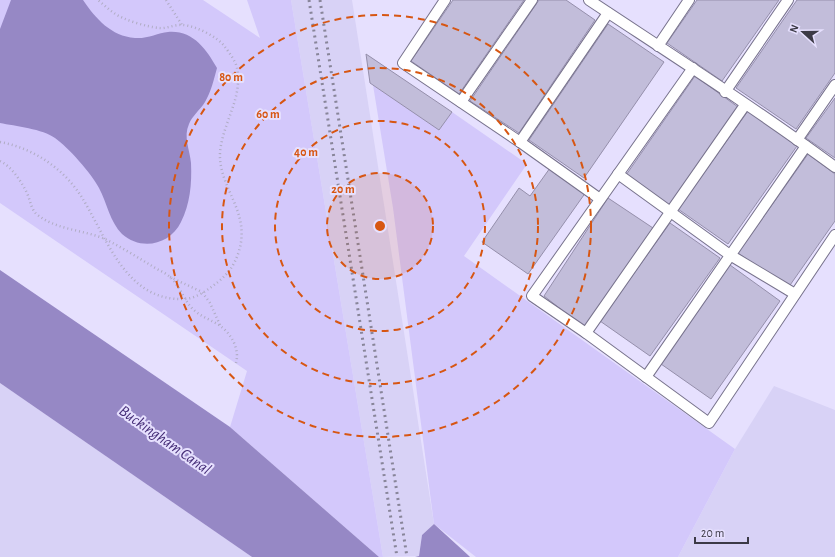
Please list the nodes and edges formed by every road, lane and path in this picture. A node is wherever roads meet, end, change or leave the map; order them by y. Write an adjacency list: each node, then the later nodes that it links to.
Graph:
1 (98, 0): 9 (path)
2 (166, 0): 9 (path)
3 (445, 0): 14 (lane)
4 (532, 0): 14 (lane)
5 (589, 0): 8 (lane)
6 (690, 0): 10 (lane)
7 (788, 0): 13 (lane)
8 (608, 13): 10 (lane); 18 (lane)
9 (182, 25): 29 (path)
10 (658, 46): 11 (lane)
11 (693, 68): 13 (lane); 22 (lane)
12 (835, 85): 16 (lane)
13 (725, 92): 15 (lane)
14 (462, 102): 18 (lane)
15 (745, 105): 16 (lane); 24 (lane)
16 (797, 140): 19 (lane)
17 (0, 142): 26 (path)
18 (520, 142): 23 (lane)
19 (806, 146): 21 (lane); 27 (lane)
20 (0, 161): 26 (path)
21 (835, 167)
22 (618, 174): 23 (lane); 24 (lane)
23 (600, 198): 33 (lane)
24 (670, 212): 27 (lane); 33 (lane)
25 (835, 235): 30 (lane)
26 (105, 239): 28 (path); 31 (path)
27 (730, 255): 30 (lane); 35 (lane)
28 (170, 277): 29 (path); 31 (path)
29 (202, 292): 31 (path); 32 (path)
30 (794, 294): 35 (lane)
31 (184, 299): 32 (path)
32 (220, 326): 34 (path)
33 (586, 333): 35 (lane)
34 (236, 363)
35 (646, 376)

